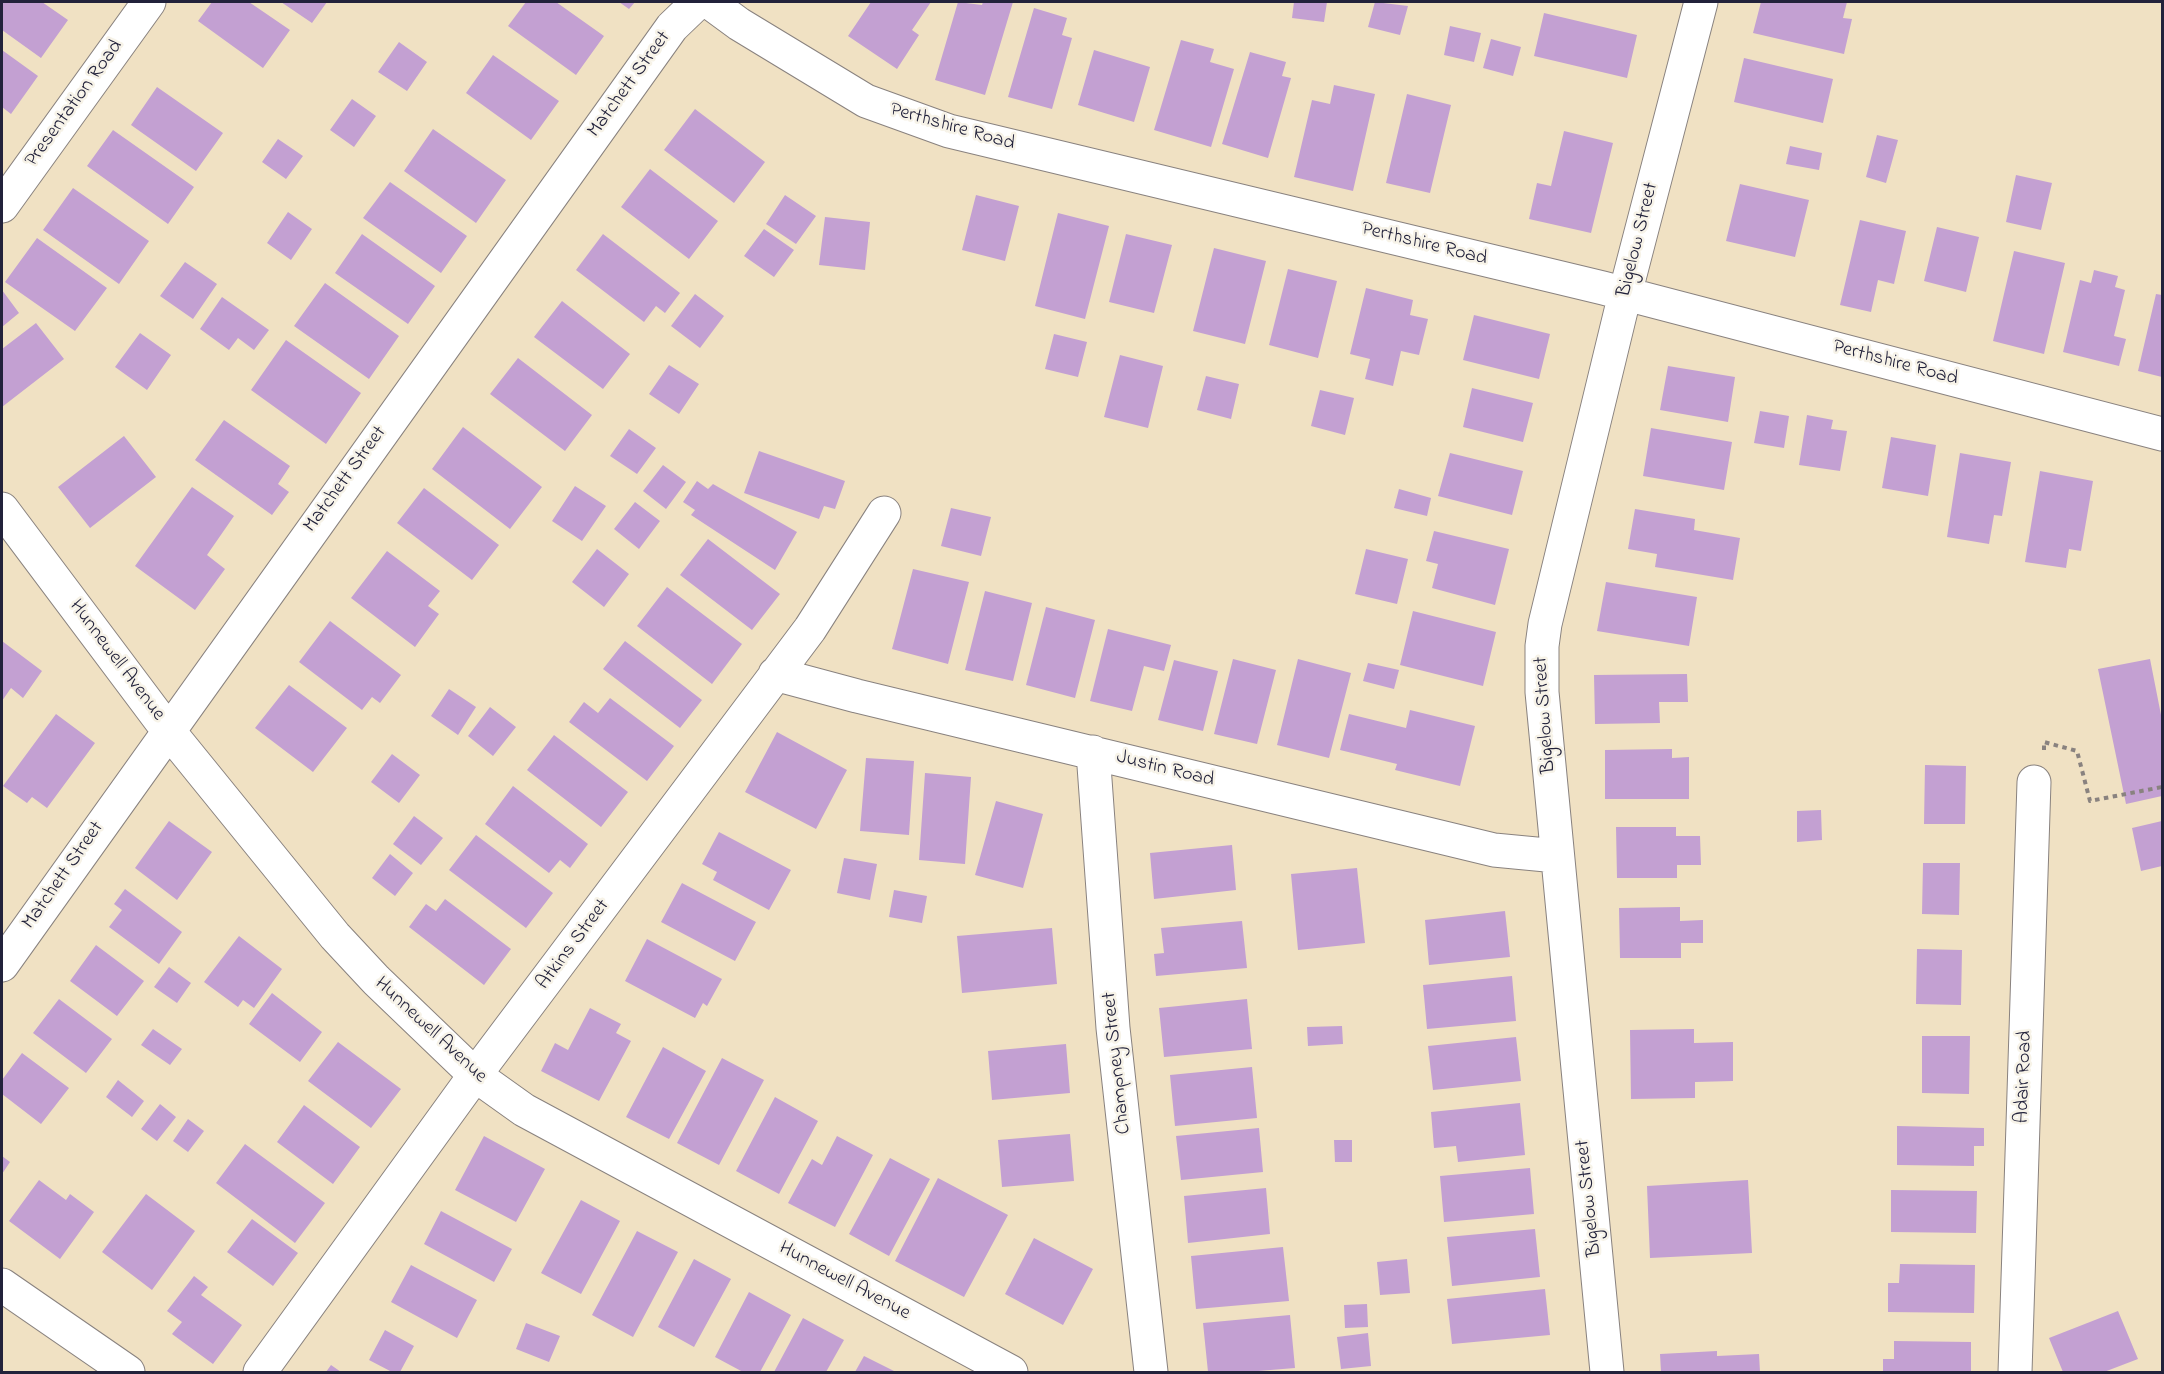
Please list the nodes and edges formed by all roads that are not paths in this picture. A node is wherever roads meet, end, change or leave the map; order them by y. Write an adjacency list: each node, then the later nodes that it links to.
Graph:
1 (149, 2): 5 (street, Presentation Road)
2 (698, 2): 11 (street, Matchett Street)
3 (709, 2): 6 (street, Perthshire Road)
4 (1701, 2): 6 (street, Bigelow Street)
5 (2, 206)
6 (1625, 294): 7 (street, Perthshire Road); 14 (street, Bigelow Street)
7 (2163, 434)
8 (2, 509): 11 (street, Hunnewell Avenue)
9 (884, 513): 10 (street, Atkins Street)
10 (775, 674): 12 (street, Justin Road); 16 (street, Atkins Street)
11 (167, 729): 15 (street, Matchett Street); 16 (street, Hunnewell Avenue)
12 (1093, 752): 14 (street, Justin Road); 21 (street, Champney Street)
13 (2034, 782): 23 (street, Adair Road)
14 (1557, 856): 22 (street, Bigelow Street)
15 (2, 965)
16 (475, 1075): 19 (street, Atkins Street); 20 (street, Hunnewell Avenue)
17 (2, 1285): 18 (street)
18 (128, 1372)
19 (260, 1372)
20 (1011, 1372)
21 (1151, 1372)
22 (1607, 1372)
23 (2015, 1372)

